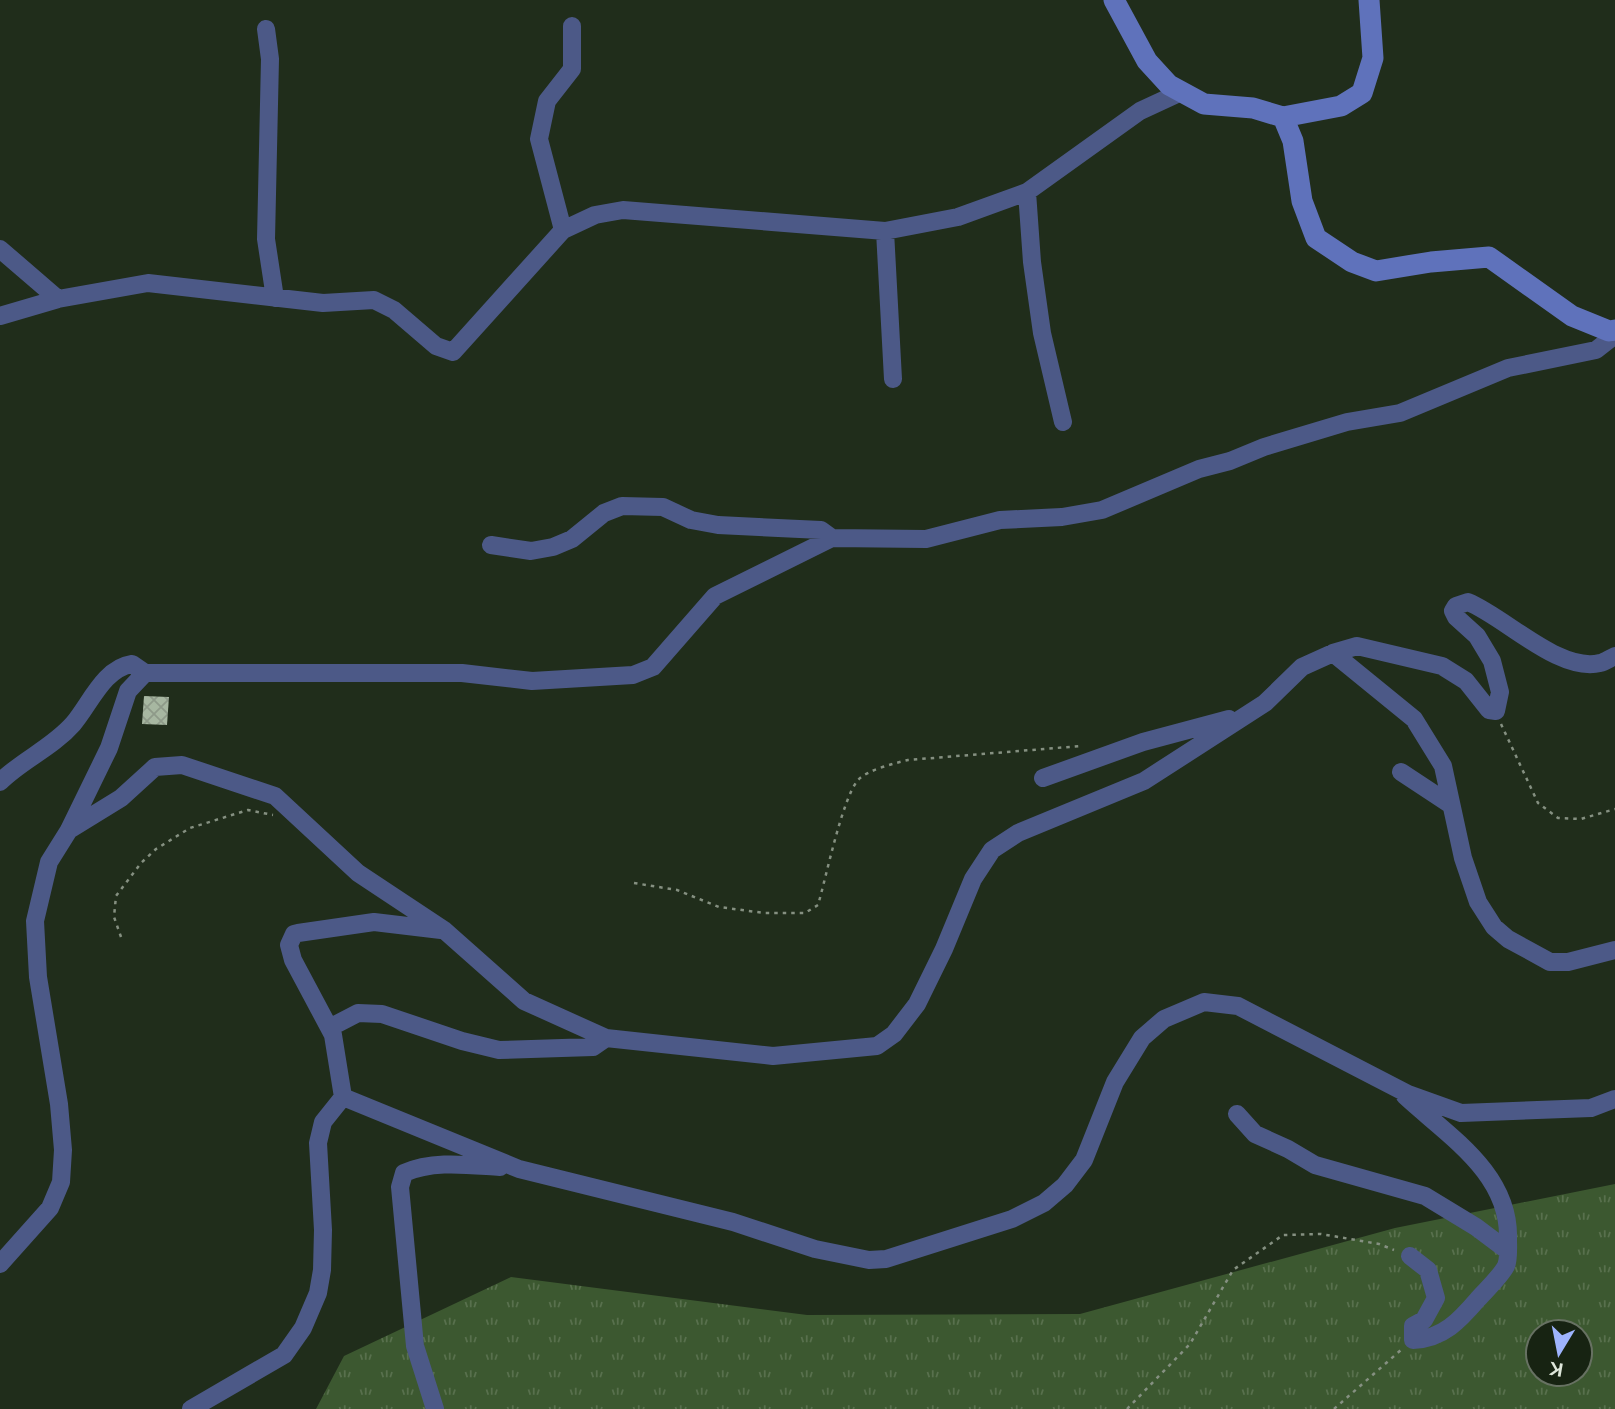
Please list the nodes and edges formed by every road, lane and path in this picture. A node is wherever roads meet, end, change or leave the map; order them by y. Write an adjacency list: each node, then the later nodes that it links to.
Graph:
1 (1114, 0): 5 (street)
2 (1369, 0): 6 (street)
3 (572, 26): 8 (street)
4 (266, 29): 11 (street)
5 (1181, 92): 6 (street); 7 (street)
6 (1283, 117): 14 (street)
7 (1027, 192): 9 (street); 17 (street)
8 (563, 230): 9 (street); 11 (street)
9 (885, 231): 16 (street)
10 (0, 249): 12 (street)
11 (275, 298): 12 (street)
12 (58, 299): 13 (street)
13 (0, 316)
14 (1615, 330)
15 (1615, 335): 18 (street)
16 (893, 379)
17 (1063, 422)
18 (832, 538): 19 (street); 22 (street)
19 (491, 545)
20 (1333, 653): 23 (street); 24 (street); 29 (street)
21 (1615, 656): 23 (street)
22 (145, 673): 28 (street); 32 (street)
23 (1496, 711): 30 (path)
24 (1246, 715): 27 (street); 38 (street)
25 (1089, 746): 33 (path)
26 (1401, 772): 29 (street)
27 (1043, 778)
28 (0, 782)
29 (1451, 805): 36 (street)
30 (1615, 809)
31 (300, 821): 32 (street); 34 (street); 35 (path)
32 (69, 830): 46 (street)
33 (634, 883)
34 (444, 930): 37 (street); 38 (street)
35 (121, 937)
36 (1615, 950)
37 (332, 1035): 38 (street); 40 (street)
38 (606, 1038)
39 (1394, 1086): 41 (street); 43 (street); 44 (street)
40 (343, 1097): 43 (street); 48 (street)
41 (1615, 1099)
42 (1237, 1114): 44 (street)
43 (514, 1167): 49 (street)
44 (1508, 1251): 47 (street)
45 (1410, 1256): 47 (street); 50 (path)
46 (0, 1264)
47 (1413, 1340): 51 (path)
48 (191, 1409)
49 (435, 1409)
50 (1127, 1409)
51 (1334, 1409)

